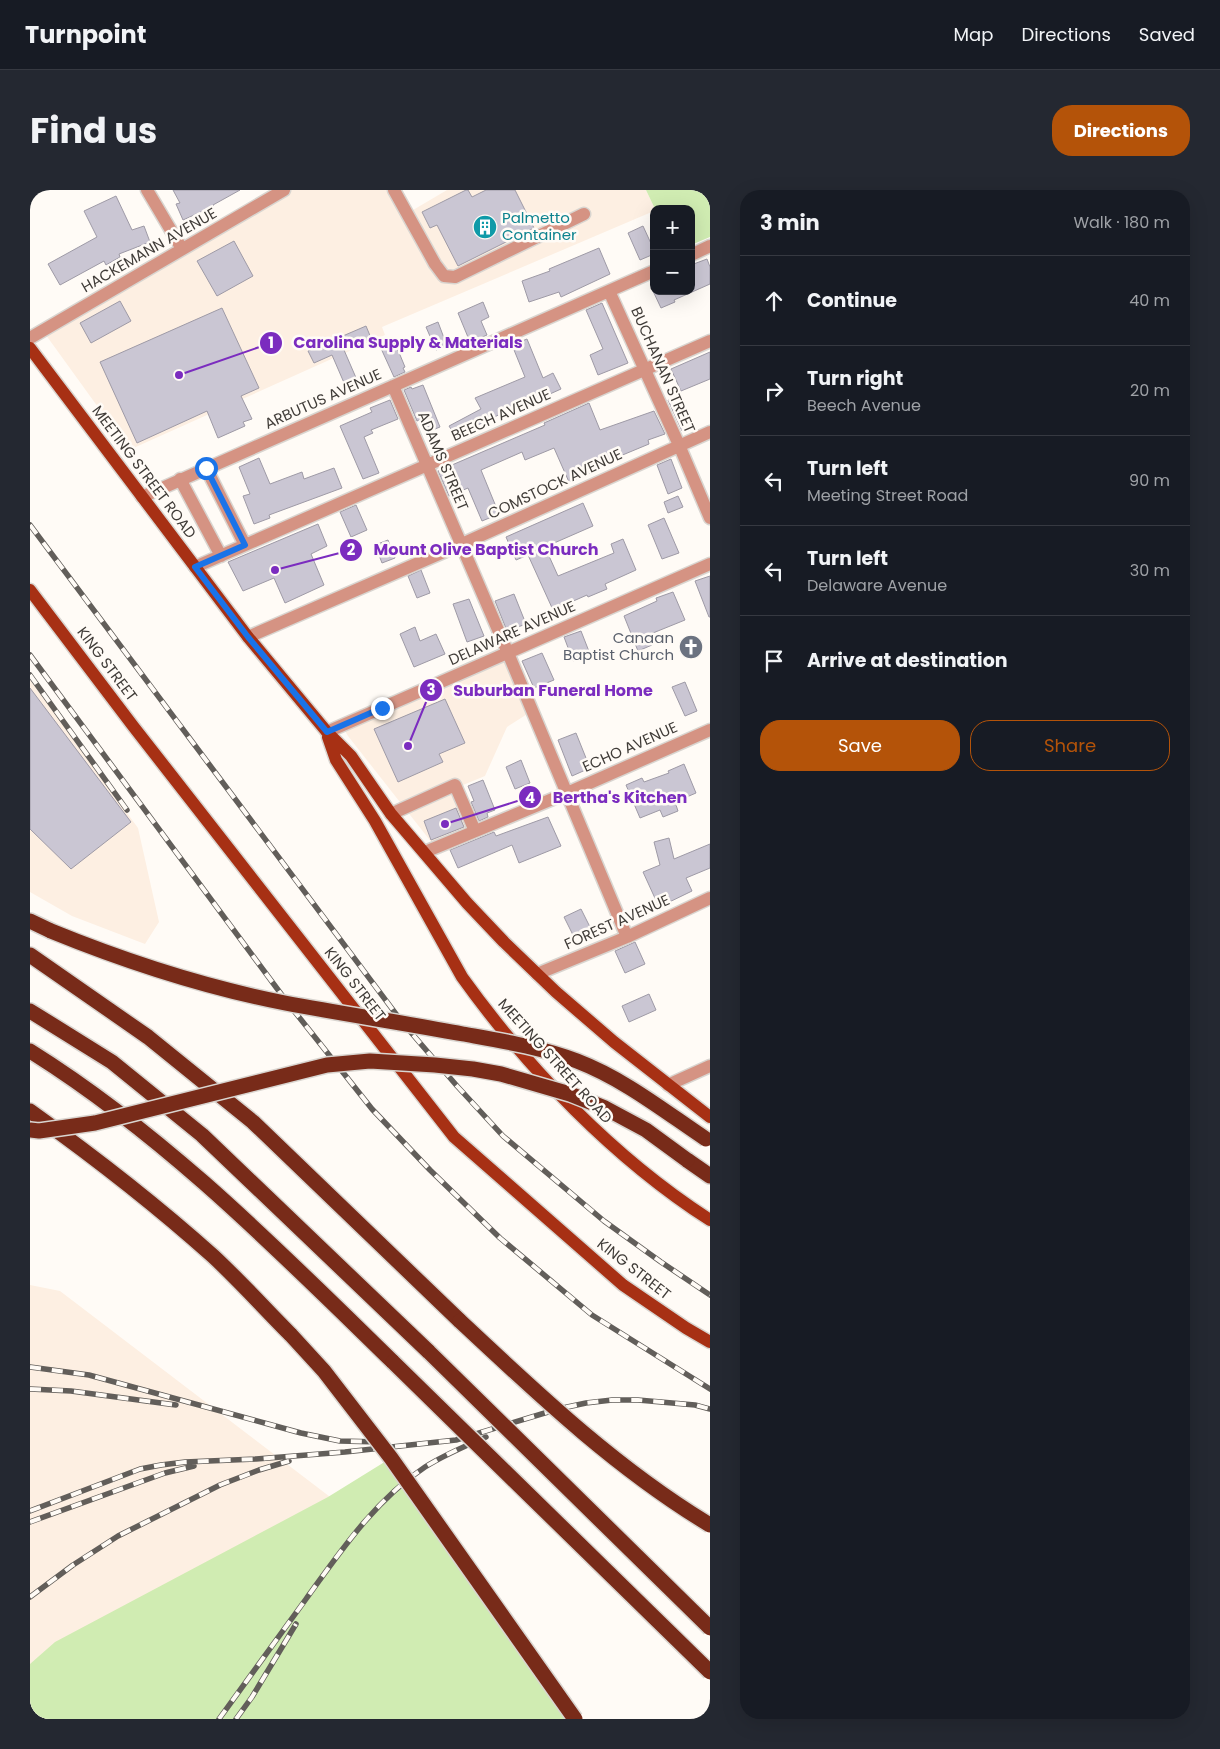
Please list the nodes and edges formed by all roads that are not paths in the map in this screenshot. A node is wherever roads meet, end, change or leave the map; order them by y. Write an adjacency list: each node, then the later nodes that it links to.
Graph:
1 (147, 190): 6 (street)
2 (284, 190): 6 (street, HACKEMANN AVENUE)
3 (394, 190): 4 (street)
4 (584, 214)
5 (710, 246): 7 (street)
6 (182, 249): 10 (street, HACKEMANN AVENUE)
7 (695, 253)
8 (650, 273): 9 (street, ARBUTUS AVENUE)
9 (609, 291): 14 (street, BUCHANAN STREET); 15 (street, ARBUTUS AVENUE)
10 (30, 338)
11 (710, 341): 14 (street, BEECH AVENUE)
12 (30, 348): 13 (main road, MEETING STREET ROAD)
13 (36, 364): 21 (main road, MEETING STREET ROAD)
14 (645, 369): 17 (street, BUCHANAN STREET); 18 (street, BEECH AVENUE)
15 (393, 386): 18 (street, ADAMS STREET); 19 (street, ARBUTUS AVENUE)
16 (710, 432): 17 (street, COMSTOCK AVENUE)
17 (679, 445): 22 (street, BUCHANAN STREET); 23 (street, COMSTOCK AVENUE)
18 (427, 465): 23 (street, ADAMS STREET); 24 (street, BEECH AVENUE)
19 (206, 468): 20 (street, ARBUTUS AVENUE); 24 (street)
20 (180, 480): 21 (street, ARBUTUS AVENUE); 25 (street)
21 (142, 497): 27 (main road, MEETING STREET ROAD)
22 (710, 518)
23 (462, 544): 29 (street, COMSTOCK AVENUE); 30 (street, ADAMS STREET)
24 (245, 545): 25 (street, BEECH AVENUE)
25 (222, 556): 27 (street, BEECH AVENUE)
26 (710, 564): 30 (street, DELAWARE AVENUE)
27 (195, 567): 29 (main road, MEETING STREET ROAD)
28 (30, 590): 52 (main road, KING STREET)
29 (248, 637): 32 (main road, MEETING STREET ROAD)
30 (508, 653): 32 (street, DELAWARE AVENUE); 33 (street, ADAMS STREET)
31 (710, 730): 33 (street, ECHO AVENUE)
32 (327, 732): 34 (main road, MEETING STREET ROAD); 51 (main road, MEETING STREET ROAD)
33 (566, 793): 35 (street, ECHO AVENUE); 39 (street, ADAMS STREET)
34 (391, 814): 35 (street); 36 (main road, MEETING STREET ROAD)
35 (475, 831): 36 (street, ECHO AVENUE)
36 (424, 852): 41 (main road, MEETING STREET ROAD)
37 (710, 898): 39 (street, FOREST AVENUE)
38 (30, 921): 49 (highway, bridge)
39 (627, 937): 41 (street, FOREST AVENUE)
40 (30, 956): 53 (highway, bridge)
41 (537, 974): 45 (main road, MEETING STREET ROAD)
42 (30, 1011): 54 (highway, bridge)
43 (30, 1052): 55 (highway, bridge)
44 (710, 1066): 45 (street)
45 (668, 1085): 47 (main road, MEETING STREET ROAD)
46 (30, 1111): 56 (highway, bridge)
47 (710, 1118)
48 (30, 1130): 50 (highway, bridge)
49 (708, 1141)
50 (710, 1176)
51 (710, 1220)
52 (710, 1342)
53 (710, 1525)
54 (710, 1628)
55 (710, 1672)
56 (576, 1719)

